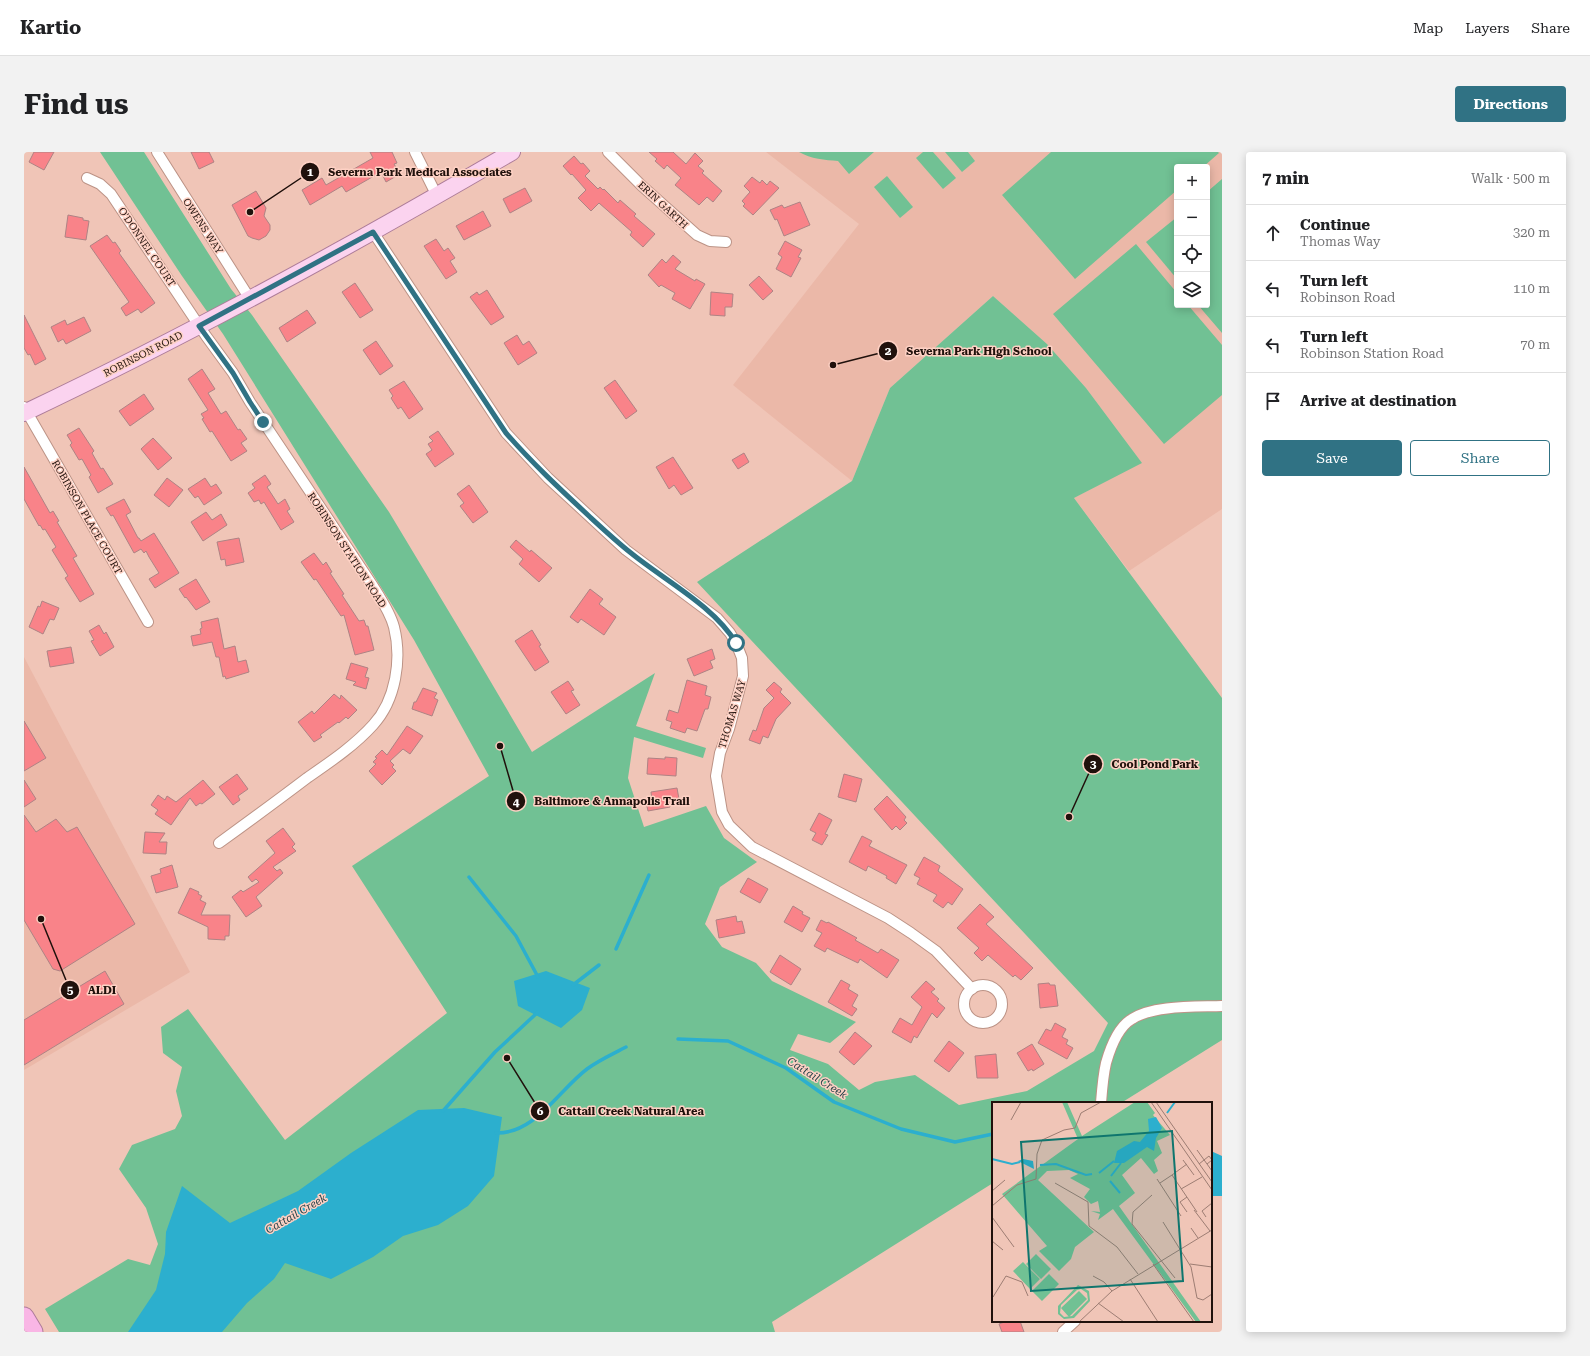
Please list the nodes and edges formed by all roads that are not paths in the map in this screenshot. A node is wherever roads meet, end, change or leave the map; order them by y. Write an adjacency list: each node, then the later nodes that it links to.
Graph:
1 (157, 152): 9 (street, OWENS WAY)
2 (415, 152): 6 (street)
3 (512, 152): 6 (main road, ROBINSON ROAD)
4 (608, 152): 8 (street, ERIN GARTH)
5 (87, 178): 10 (street, O'DONNEL COURT)
6 (437, 196): 7 (main road, ROBINSON ROAD)
7 (373, 232): 9 (main road, ROBINSON ROAD); 14 (street, THOMAS WAY)
8 (726, 242)
9 (250, 299): 10 (main road, ROBINSON ROAD)
10 (199, 326): 11 (main road, ROBINSON ROAD); 13 (street, ROBINSON STATION ROAD)
11 (25, 410): 12 (street, ROBINSON PLACE COURT)
12 (148, 622)
13 (219, 843)
14 (972, 989)
15 (1222, 1006): 16 (street)
16 (1101, 1102)
17 (24, 1317): 19 (highway)
18 (1074, 1322): 20 (street)
19 (33, 1332)
20 (1063, 1332)

